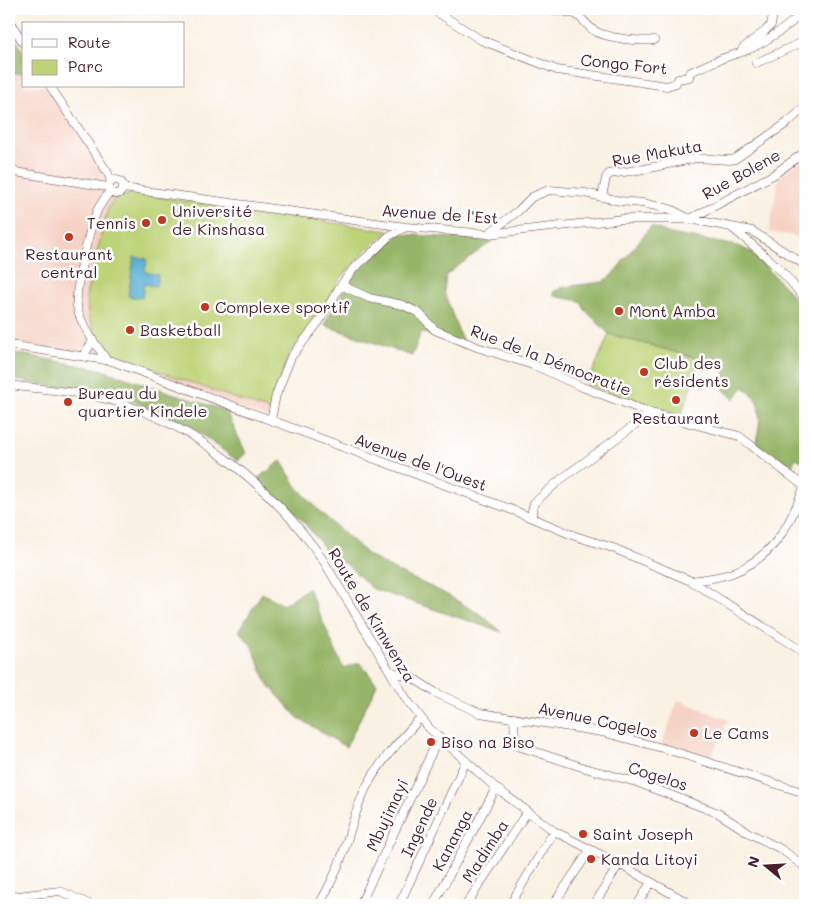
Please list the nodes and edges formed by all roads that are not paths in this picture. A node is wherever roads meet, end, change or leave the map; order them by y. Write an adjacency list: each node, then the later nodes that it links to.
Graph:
1 (432, 9): 9 (street, Congo Fort)
2 (548, 9): 6 (street)
3 (774, 9): 9 (street)
4 (805, 11): 9 (street, Congo Fort)
5 (9, 20): 7 (street)
6 (654, 40)
7 (22, 41)
8 (805, 41): 10 (street)
9 (740, 52)
10 (756, 63)
11 (51, 88): 15 (street)
12 (805, 107): 17 (street, Rue Makuta)
13 (805, 152): 18 (street, Rue Bolene)
14 (9, 171): 15 (street)
15 (110, 186): 16 (street, Avenue de l'Est); 16 (street, Avenue de l'Est); 26 (street)
16 (123, 188): 20 (street, Avenue de l'Est)
17 (602, 196): 18 (street); 21 (street)
18 (690, 219): 19 (street, Avenue de l'Est); 21 (street, Avenue de l'Est)
19 (730, 226): 22 (street, Avenue de l'Est); 24 (street)
20 (406, 227): 21 (street, Avenue de l'Est); 23 (street)
21 (488, 234)
22 (805, 265)
23 (340, 285): 31 (street, Rue de la Démocratie); 32 (street)
24 (802, 292): 25 (street)
25 (805, 300)
26 (93, 341): 28 (street); 29 (street)
27 (9, 345): 28 (street, Avenue de l'Ouest)
28 (83, 356): 29 (street, Avenue de l'Ouest)
29 (107, 360): 32 (street, Avenue de l'Ouest)
30 (9, 385): 37 (street, Route de Kimwenza)
31 (651, 412): 33 (street, Rue de la Démocratie); 34 (street)
32 (271, 420): 34 (street, Avenue de l'Ouest)
33 (805, 486): 35 (street)
34 (532, 518): 35 (street, Avenue de l'Ouest)
35 (691, 581): 36 (street, Avenue de l'Ouest)
36 (805, 653)
37 (390, 671): 38 (street, Route de Kimwenza); 39 (street, Avenue Cogelos)
38 (420, 718): 40 (street, Route de Kimwenza); 53 (street)
39 (514, 718): 43 (street, Avenue Cogelos); 48 (street, Cogelos)
40 (439, 737): 41 (street, Route de Kimwenza); 54 (street, Mbujimayi)
41 (466, 761): 42 (street, Route de Kimwenza); 55 (street, Ingende)
42 (496, 788): 44 (street, Route de Kimwenza); 56 (street, Kananga)
43 (805, 793)
44 (527, 812): 45 (street, Route de Kimwenza); 57 (street, Madimba)
45 (554, 831): 46 (street, Route de Kimwenza); 58 (street)
46 (590, 850): 47 (street, Route de Kimwenza); 59 (street)
47 (619, 864): 49 (street, Route de Kimwenza); 60 (street)
48 (805, 867)
49 (651, 882): 52 (street, Route de Kimwenza); 61 (street)
50 (9, 897): 51 (street)
51 (88, 904)
52 (688, 904)
53 (319, 905)
54 (360, 905)
55 (398, 905)
56 (433, 905)
57 (466, 905)
58 (510, 905)
59 (553, 905)
60 (594, 905)
61 (637, 905)

